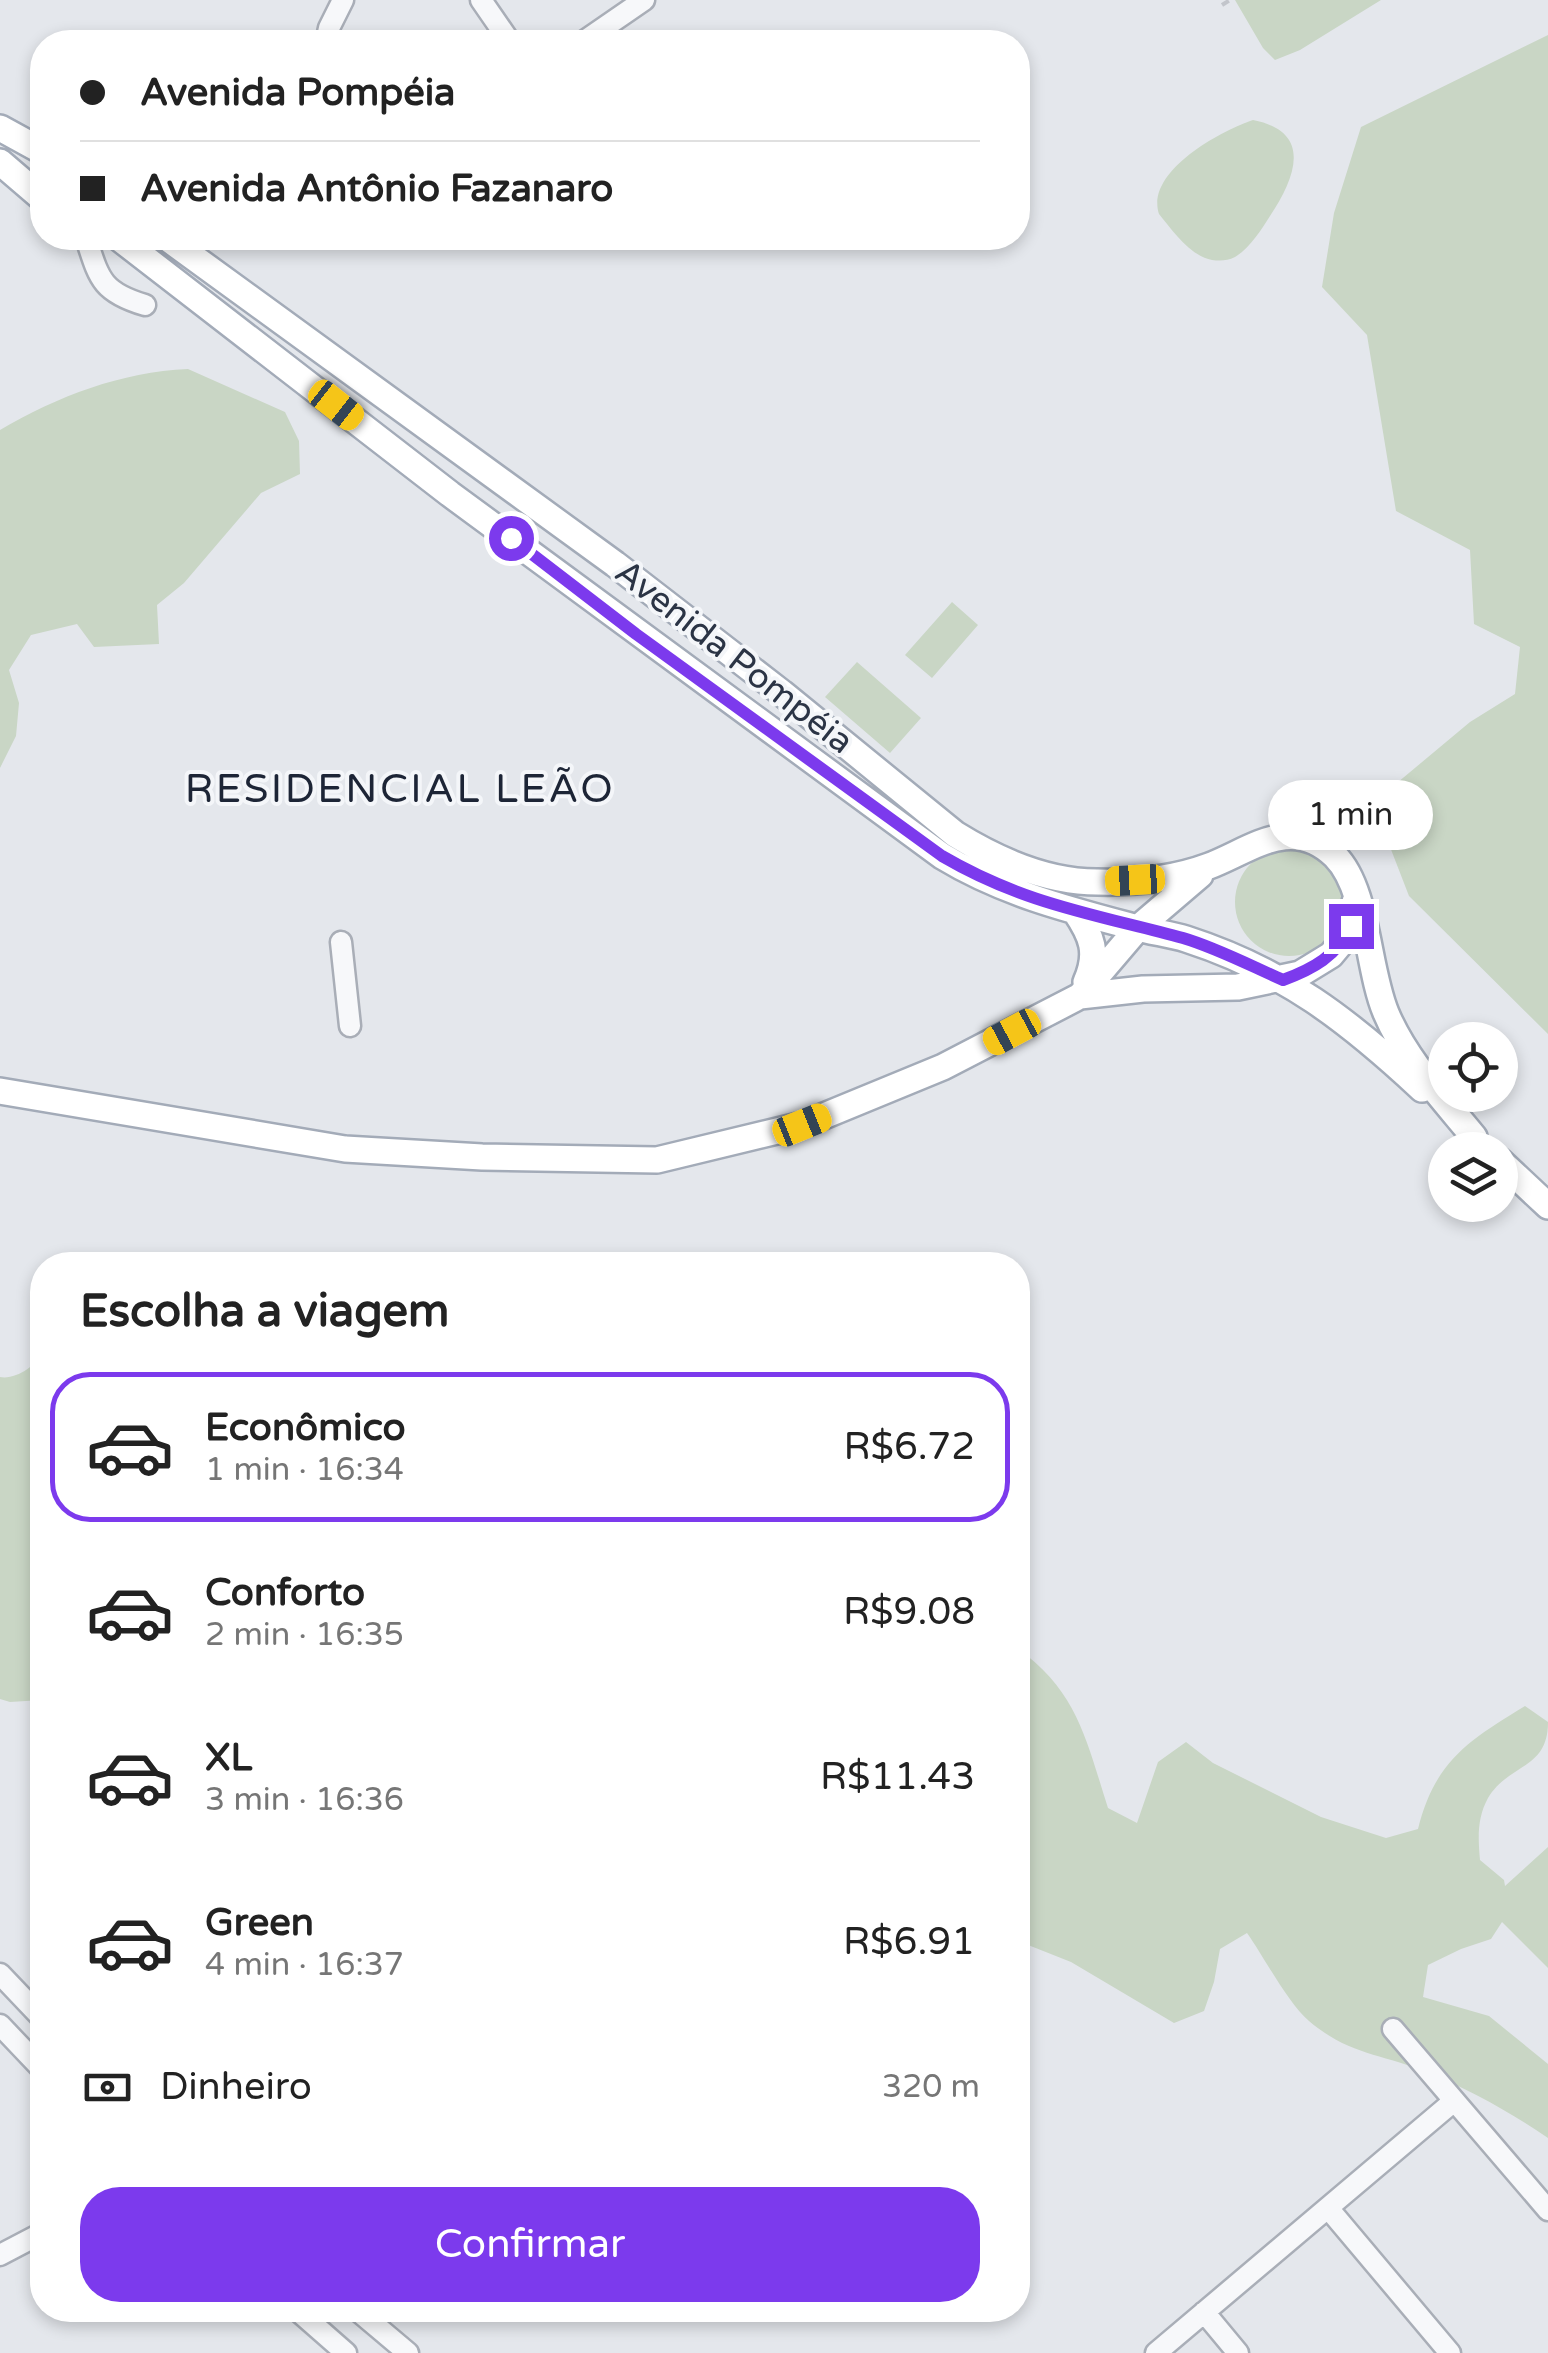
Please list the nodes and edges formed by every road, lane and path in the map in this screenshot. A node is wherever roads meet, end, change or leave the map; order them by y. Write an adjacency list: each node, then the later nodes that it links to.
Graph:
1 (343, 0): 6 (street)
2 (481, 0): 7 (street)
3 (644, 0): 8 (street)
4 (1230, 0): 5 (path)
5 (1222, 5)
6 (329, 30)
7 (502, 30)
8 (601, 30)
9 (0, 128): 10 (main road)
10 (30, 144)
11 (0, 162): 12 (main road)
12 (30, 188)
13 (90, 250): 16 (street)
14 (135, 250): 18 (main road, Avenida Pompéia)
15 (185, 250): 17 (main road, Avenida Pompéia)
16 (145, 305)
17 (388, 395): 18 (main road); 19 (main road, Avenida Pompéia)
18 (363, 426): 20 (main road, Avenida Pompéia)
19 (616, 564): 20 (main road); 21 (main road, Avenida Pompéia)
20 (549, 566): 23 (main road, Avenida Pompéia)
21 (1212, 866): 22 (main road, Avenida Pompéia); 24 (main road)
22 (1354, 892): 26 (main road); 31 (main road, Avenida Pompéia)
23 (1075, 911): 24 (main road, Avenida Pompéia); 27 (main road)
24 (1138, 928): 26 (main road, Avenida Pompéia); 27 (main road)
25 (341, 942): 28 (street)
26 (1283, 980): 27 (main road); 30 (main road, Avenida Pompéia)
27 (1080, 996): 29 (main road)
28 (350, 1026)
29 (0, 1091)
30 (1469, 1132)
31 (1472, 1132)
32 (1518, 1178): 33 (main road)
33 (1548, 1206)
34 (0, 1974): 35 (street)
35 (30, 2005)
36 (0, 2025): 38 (street)
37 (1393, 2030): 39 (street)
38 (30, 2056)
39 (1454, 2101): 40 (street); 41 (street)
40 (1328, 2208): 44 (street); 51 (street)
41 (1548, 2210)
42 (30, 2239): 43 (street)
43 (0, 2255)
44 (1204, 2312): 49 (street); 50 (street)
45 (308, 2322): 47 (street)
46 (371, 2322): 48 (street)
47 (334, 2350)
48 (408, 2353)
49 (1156, 2353)
50 (1238, 2353)
51 (1450, 2353)

